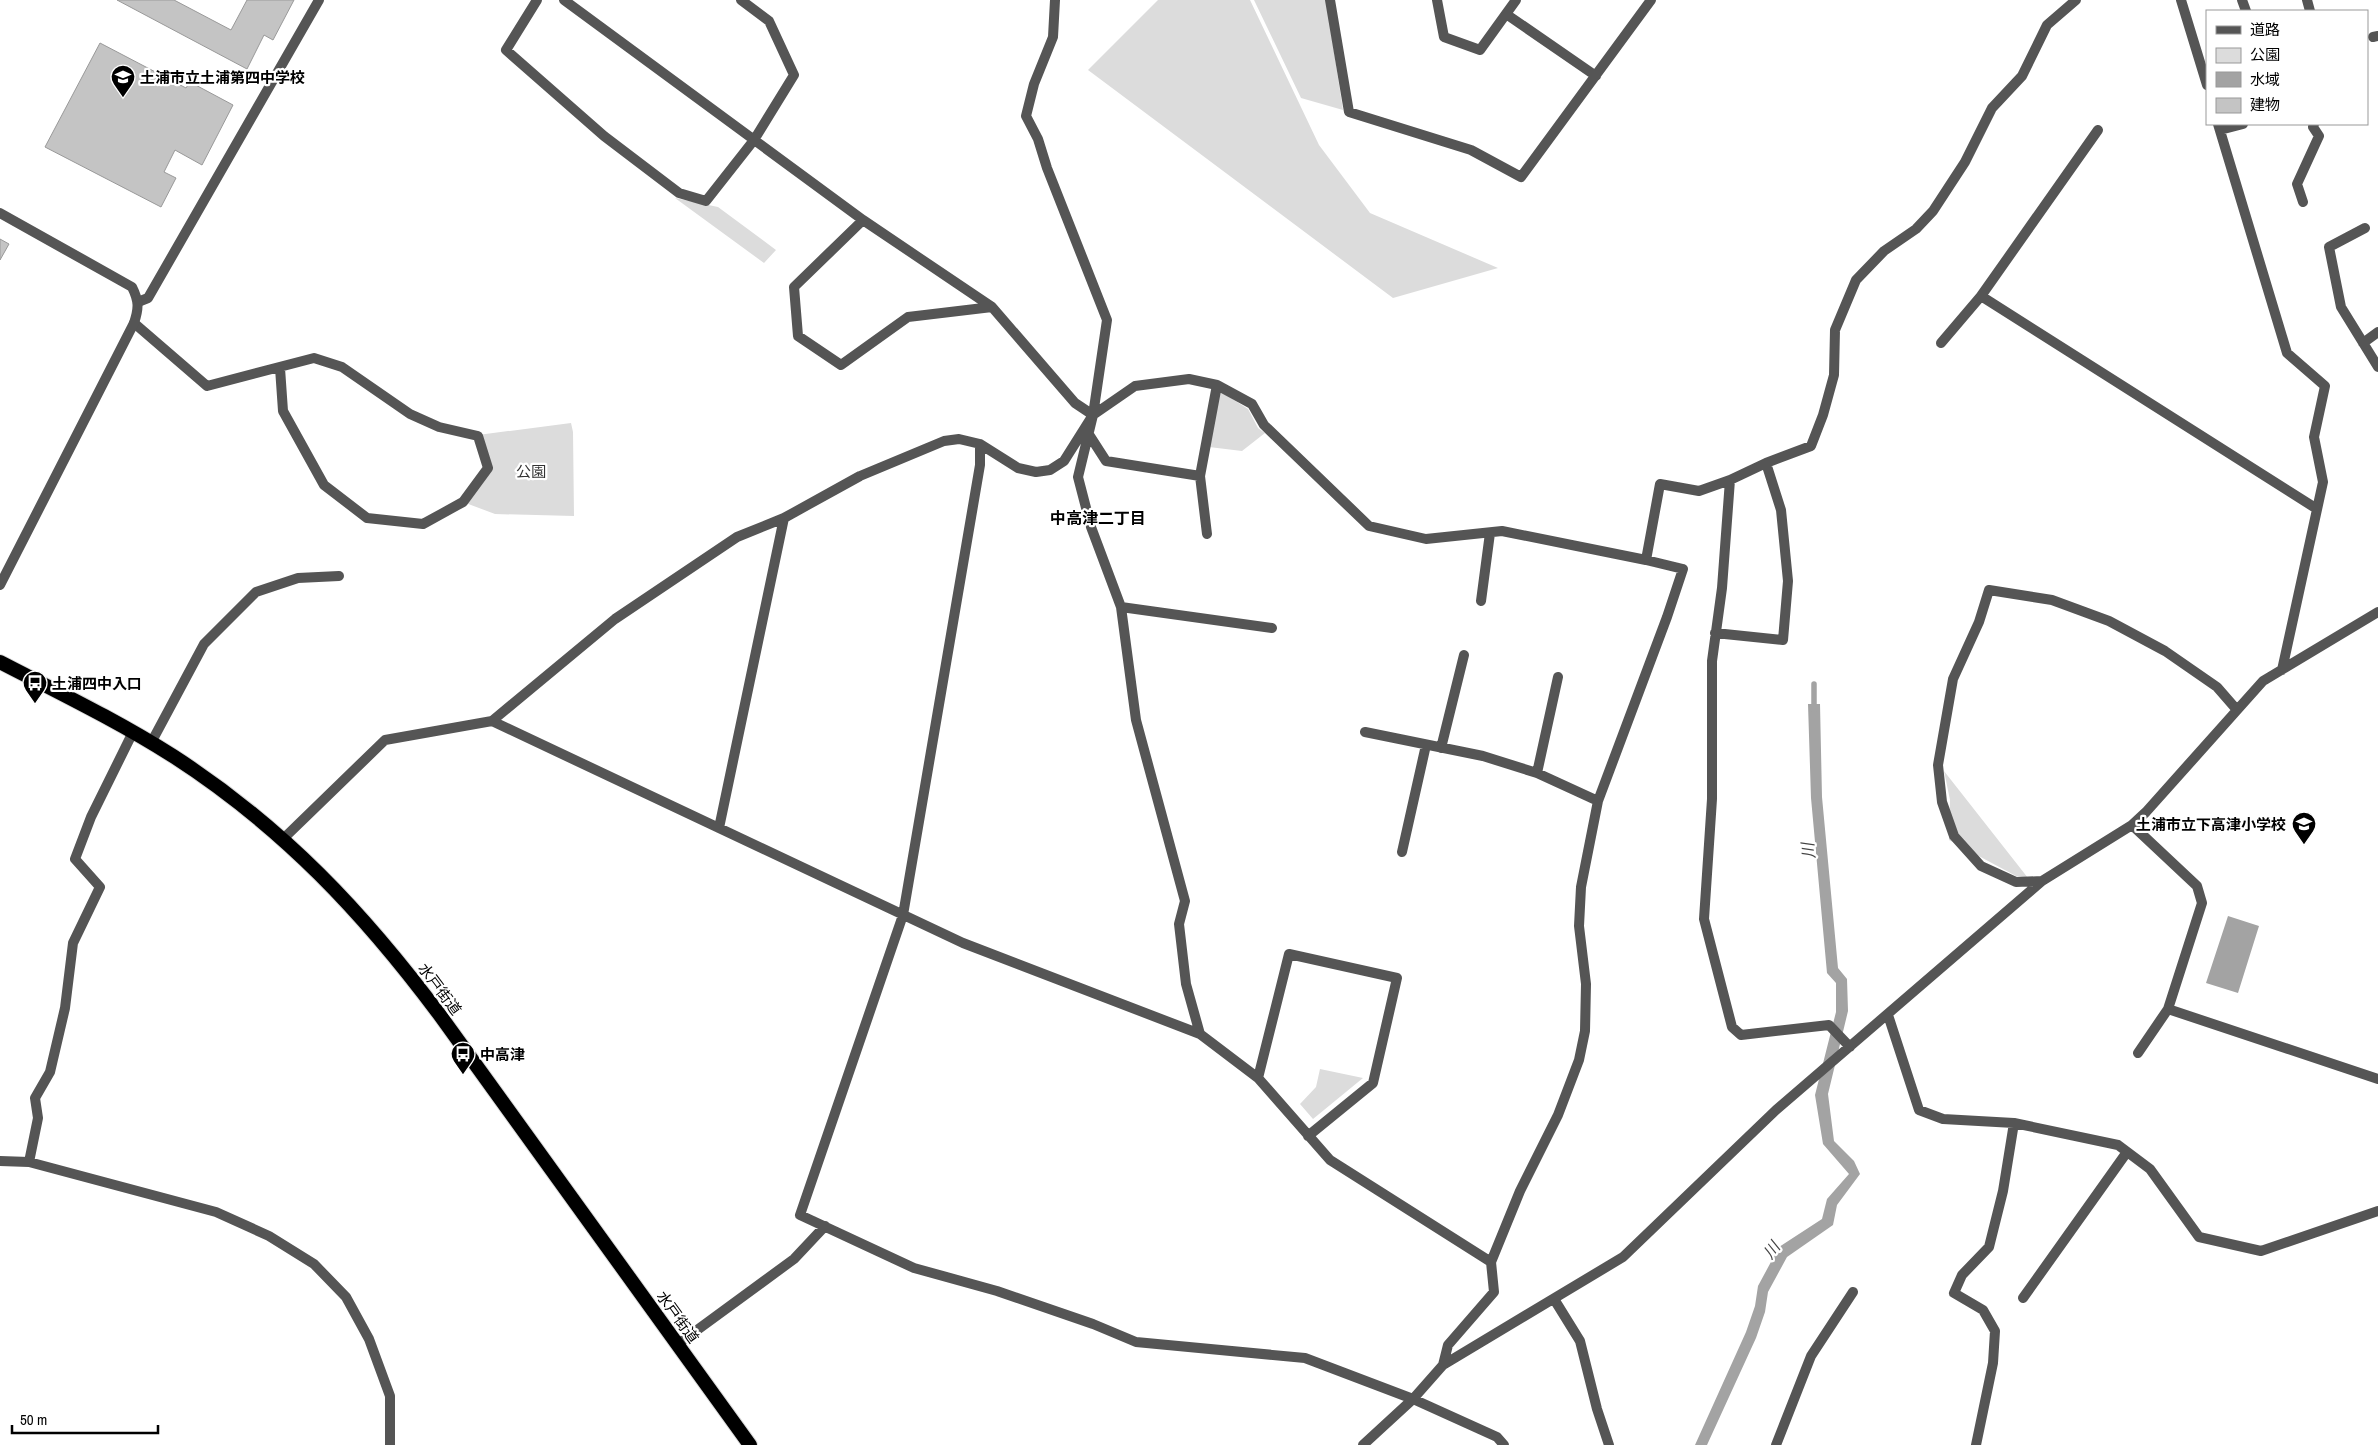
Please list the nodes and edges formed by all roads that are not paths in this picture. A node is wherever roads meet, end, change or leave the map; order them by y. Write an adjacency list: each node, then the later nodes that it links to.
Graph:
1 (319, 0): 25 (street)
2 (537, 0): 19 (street)
3 (564, 0): 19 (street)
4 (741, 0): 19 (street)
5 (1055, 0): 34 (street)
6 (1330, 0): 13 (street)
7 (1437, 0): 12 (street)
8 (1516, 0): 12 (street)
9 (1651, 0): 13 (street)
10 (2076, 0): 37 (street)
11 (2181, 0): 14 (street)
12 (1506, 14): 13 (street)
13 (1596, 76)
14 (2206, 82)
15 (2235, 125): 17 (street)
16 (2314, 125): 20 (street)
17 (2219, 127): 40 (street)
18 (2098, 130): 24 (street)
19 (754, 140): 22 (street)
20 (2303, 202)
21 (0, 214): 25 (street)
22 (863, 220): 26 (street); 26 (street)
23 (2366, 228): 30 (street)
24 (1981, 296): 29 (street); 40 (street)
25 (138, 302): 27 (street)
26 (992, 307): 34 (street)
27 (134, 323): 32 (street); 46 (street)
28 (2378, 332): 30 (street)
29 (1941, 343)
30 (2363, 343): 31 (street)
31 (2378, 367)
32 (280, 368): 32 (street)
33 (1217, 385): 34 (street); 38 (street); 42 (street)
34 (1092, 415): 35 (street); 36 (street)
35 (1088, 433): 38 (street); 48 (street)
36 (980, 444): 41 (street); 70 (street)
37 (1766, 463): 39 (street); 51 (street)
38 (1200, 476): 43 (street)
39 (1730, 480): 44 (street); 51 (street)
40 (2317, 509): 54 (street)
41 (784, 518): 57 (street); 66 (street)
42 (1490, 533): 44 (street); 47 (street)
43 (1207, 534)
44 (1646, 560): 64 (street)
45 (338, 576): 60 (street)
46 (0, 585)
47 (1482, 601)
48 (1121, 607): 50 (street); 73 (street)
49 (2378, 612): 54 (street)
50 (1272, 628)
51 (1715, 633): 74 (street)
52 (1464, 655): 62 (street)
53 (0, 662): 58 (highway, 水戸街道)
54 (2282, 670): 56 (street)
55 (1558, 677): 63 (street)
56 (2237, 710): 65 (street); 69 (street)
57 (492, 721): 66 (street); 67 (street)
58 (133, 732): 60 (highway, 水戸街道); 82 (street)
59 (1364, 732): 61 (street)
60 (151, 743): 67 (highway, 水戸街道)
61 (1426, 744): 62 (street); 68 (street)
62 (1441, 748): 63 (street)
63 (1537, 773): 64 (street)
64 (1598, 801): 85 (street)
65 (2132, 825): 69 (street); 71 (street)
66 (719, 828): 70 (street)
67 (283, 839): 89 (highway, 水戸街道)
68 (1402, 852)
69 (2042, 881): 72 (street)
70 (903, 914): 73 (street); 84 (street)
71 (2168, 1009): 75 (street); 77 (street)
72 (1888, 1015): 74 (street); 78 (street)
73 (1200, 1034): 76 (street)
74 (1850, 1047): 88 (street)
75 (2138, 1053)
76 (1258, 1078): 79 (street); 79 (street)
77 (2378, 1079)
78 (2014, 1123): 80 (street); 98 (street)
79 (1308, 1136): 85 (street)
80 (2127, 1152): 83 (street); 87 (street)
81 (0, 1161): 82 (street)
82 (28, 1162): 92 (street)
83 (2378, 1211)
84 (825, 1226): 89 (street); 91 (street)
85 (1490, 1262): 90 (street)
86 (1853, 1292): 97 (street)
87 (2023, 1298)
88 (1554, 1299): 90 (street); 96 (street)
89 (678, 1344): 93 (highway, 水戸街道)
90 (1443, 1365): 91 (street)
91 (1413, 1400): 94 (street); 95 (street)
92 (390, 1445)
93 (750, 1445)
94 (1363, 1445)
95 (1504, 1445)
96 (1609, 1445)
97 (1776, 1445)
98 (1976, 1445)

